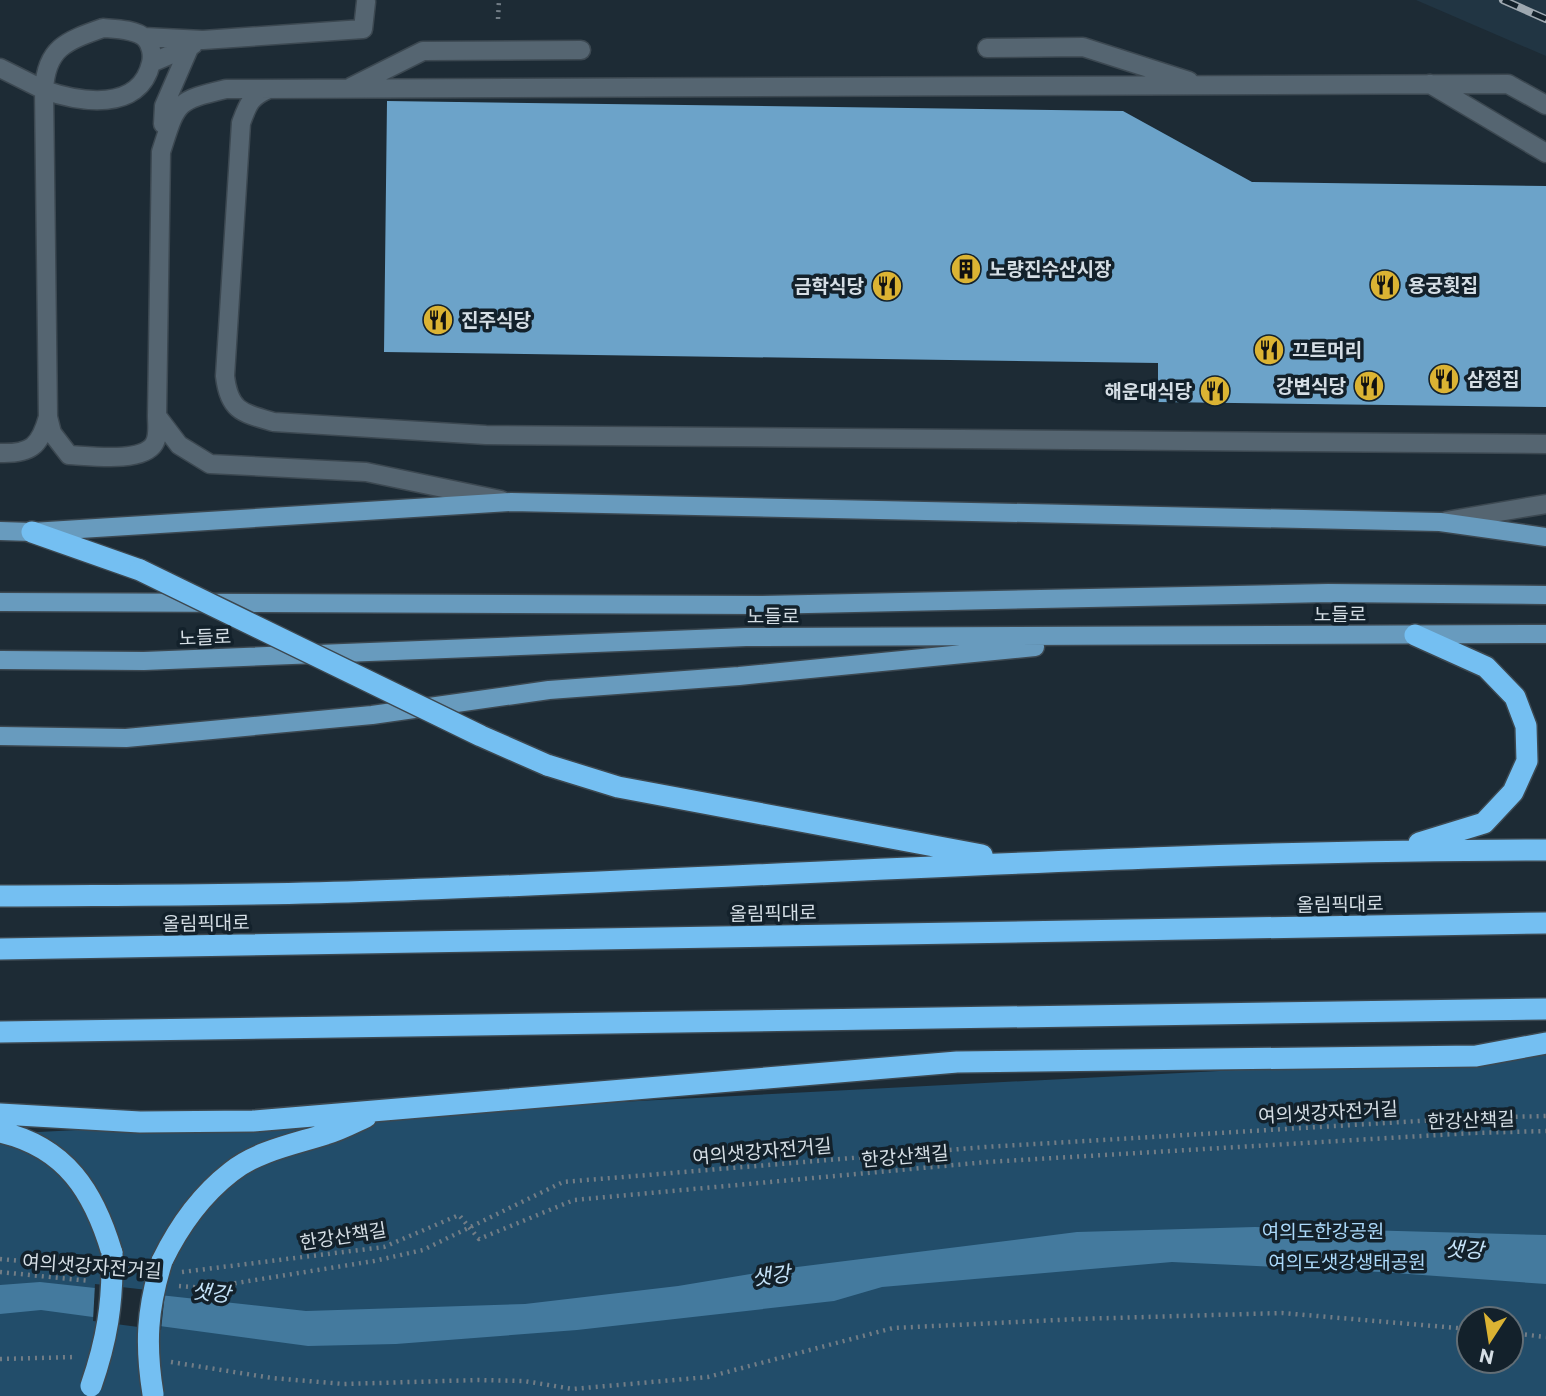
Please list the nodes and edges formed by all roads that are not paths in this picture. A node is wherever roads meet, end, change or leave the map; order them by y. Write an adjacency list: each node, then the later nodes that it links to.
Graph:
1 (366, 2): 3 (lane)
2 (144, 37): 3 (lane); 6 (lane); 11 (lane)
3 (196, 43): 6 (lane); 14 (lane)
4 (987, 48): 9 (lane)
5 (580, 50): 12 (lane)
6 (151, 63): 11 (lane)
7 (0, 68): 11 (lane)
8 (1430, 84): 9 (lane); 13 (lane); 15 (lane)
9 (1203, 86): 12 (lane)
10 (269, 89): 12 (lane); 14 (lane); 18 (lane)
11 (44, 90): 17 (lane)
12 (345, 90)
13 (1546, 104)
14 (161, 152): 16 (lane)
15 (1546, 153)
16 (157, 416): 17 (lane); 20 (lane)
17 (48, 417): 19 (lane)
18 (1546, 444)
19 (0, 453)
20 (511, 502): 22 (main road); 24 (main road)
21 (1546, 504): 22 (lane)
22 (1440, 522): 25 (main road)
23 (0, 531): 24 (main road)
24 (32, 532): 35 (highway, bridge)
25 (1546, 537)
26 (1546, 595): 27 (main road, 노들로)
27 (0, 602)
28 (1546, 634): 29 (main road, 노들로)
29 (1415, 635): 30 (main road, 노들로); 33 (highway)
30 (1143, 636): 31 (main road, 노들로); 32 (main road)
31 (0, 660)
32 (0, 736)
33 (1398, 850): 34 (highway); 35 (highway)
34 (1546, 850)
35 (1018, 862): 36 (highway)
36 (0, 896)
37 (1546, 923): 38 (highway, 올림픽대로)
38 (0, 949)
39 (1546, 1009): 40 (highway)
40 (0, 1032)
41 (1546, 1044): 42 (highway)
42 (383, 1110): 43 (highway); 46 (highway, bridge)
43 (0, 1114)
44 (0, 1132): 45 (highway, bridge)
45 (88, 1391)
46 (153, 1395)

